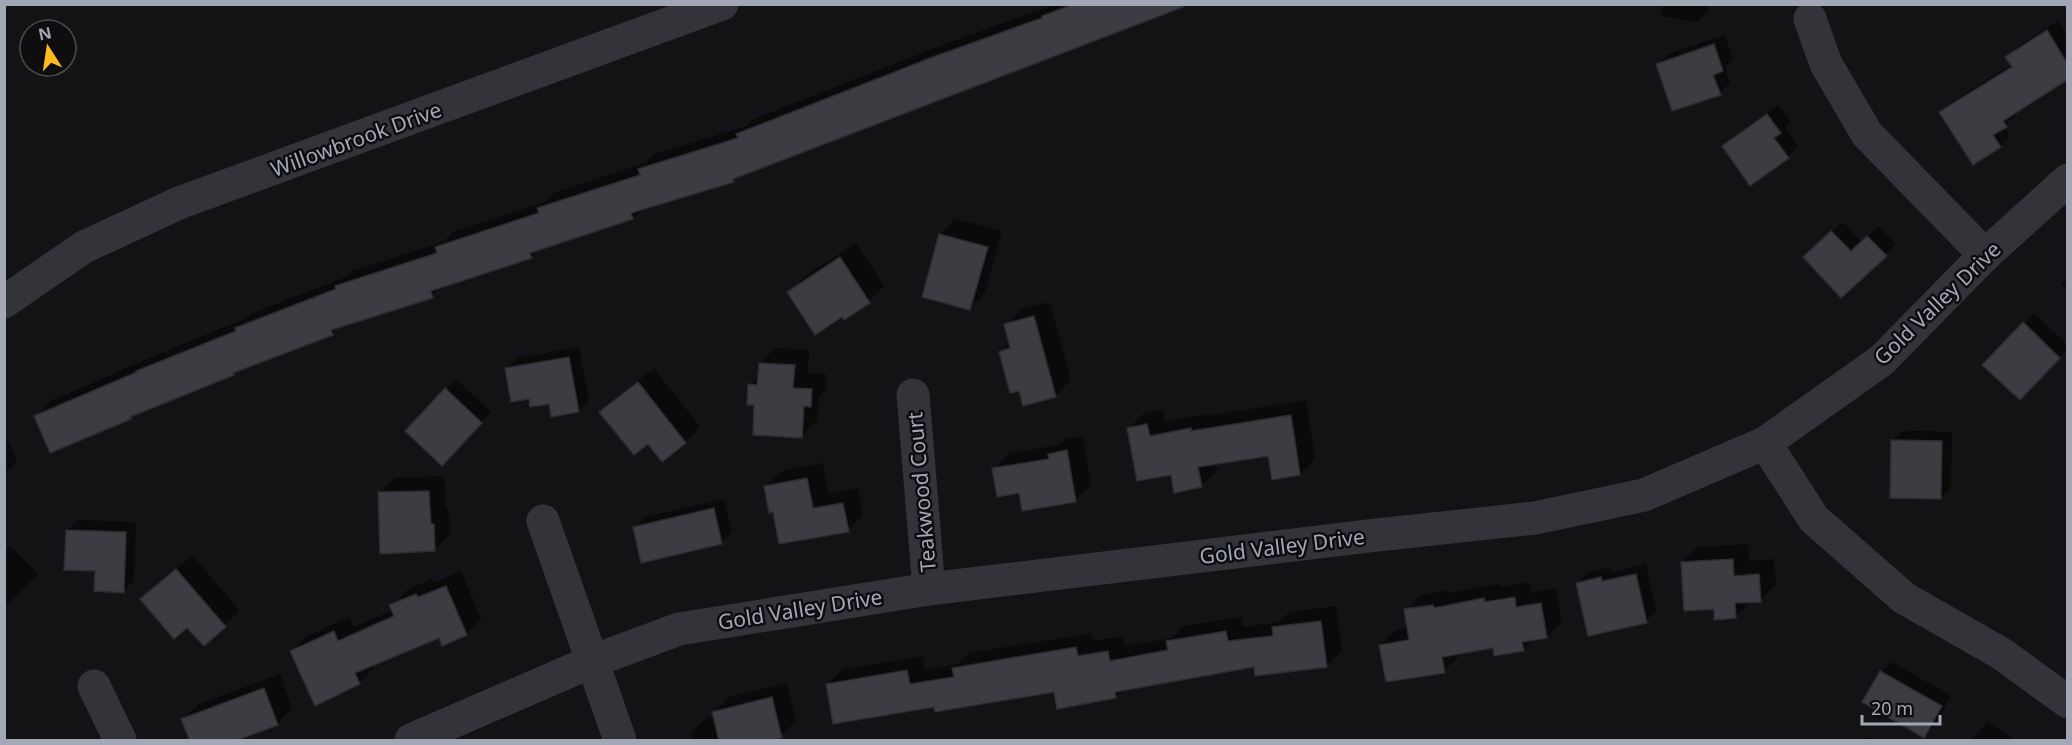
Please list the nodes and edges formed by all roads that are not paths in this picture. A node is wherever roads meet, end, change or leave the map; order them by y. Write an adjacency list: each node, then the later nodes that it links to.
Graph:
1 (722, 4): 5 (street, Willowbrook Drive)
2 (1810, 19): 4 (street)
3 (2067, 180): 4 (street, Gold Valley Drive)
4 (1985, 255): 7 (street, Gold Valley Drive)
5 (4, 302)
6 (913, 395): 9 (street, Teakwood Court)
7 (1765, 443): 9 (street, Gold Valley Drive); 12 (street)
8 (543, 521): 10 (street)
9 (929, 589): 10 (street, Gold Valley Drive)
10 (593, 661): 14 (street, Gold Valley Drive); 15 (street)
11 (94, 686): 13 (street)
12 (2067, 702)
13 (120, 741)
14 (411, 741)
15 (620, 741)

